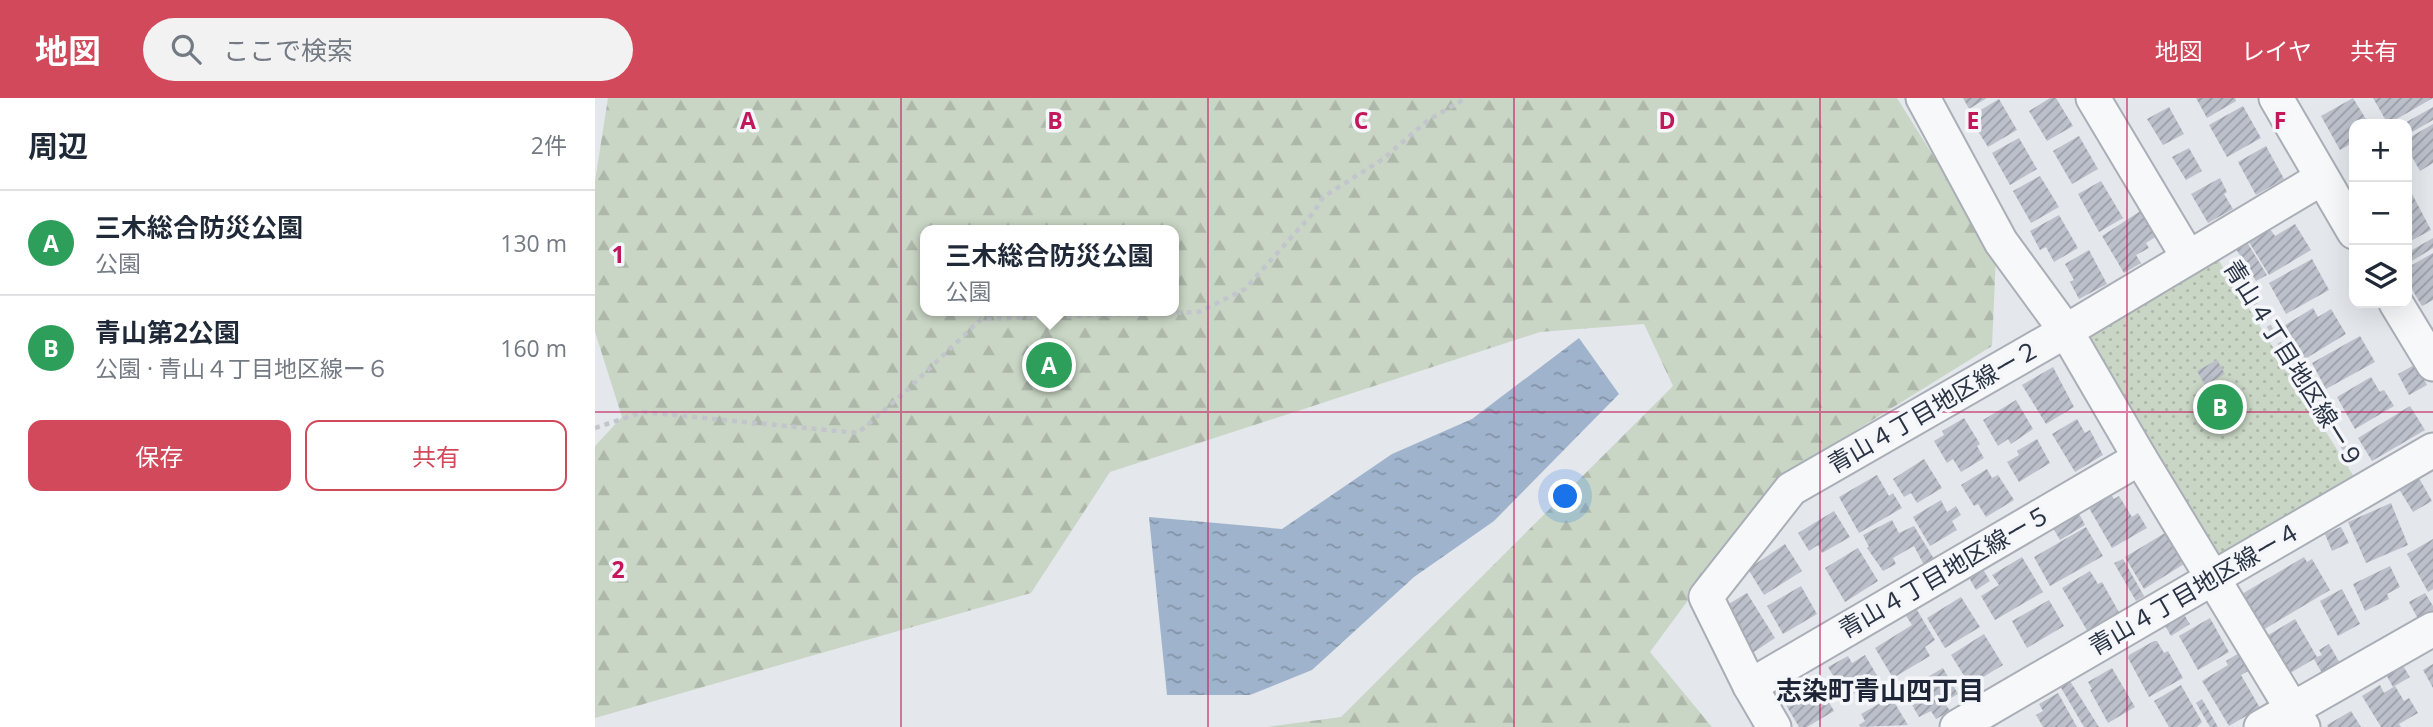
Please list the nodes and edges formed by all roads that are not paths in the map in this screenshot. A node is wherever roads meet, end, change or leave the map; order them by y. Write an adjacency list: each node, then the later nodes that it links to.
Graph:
1 (1923, 98): 8 (street)
2 (2093, 98): 6 (street)
3 (2276, 98): 4 (street)
4 (2322, 178): 5 (street); 6 (street, 青山４丁目地区線ー２)
5 (2349, 224)
6 (2188, 257): 8 (street, 青山４丁目地区線ー２)
7 (2399, 308): 9 (street)
8 (2066, 331): 11 (street); 14 (street, 青山４丁目地区線ー２)
9 (2433, 364)
10 (2433, 450): 12 (street, 青山４丁目地区線ー４)
11 (2140, 458): 12 (street); 14 (street, 青山４丁目地区線ー５)
12 (2213, 578): 15 (street); 17 (street, 青山４丁目地区線ー４)
13 (2433, 629): 15 (street)
14 (1750, 687): 16 (street, 青山４丁目地区線ー２)
15 (2297, 718): 18 (street)
16 (1774, 727)
17 (1957, 727)
18 (2262, 727)

